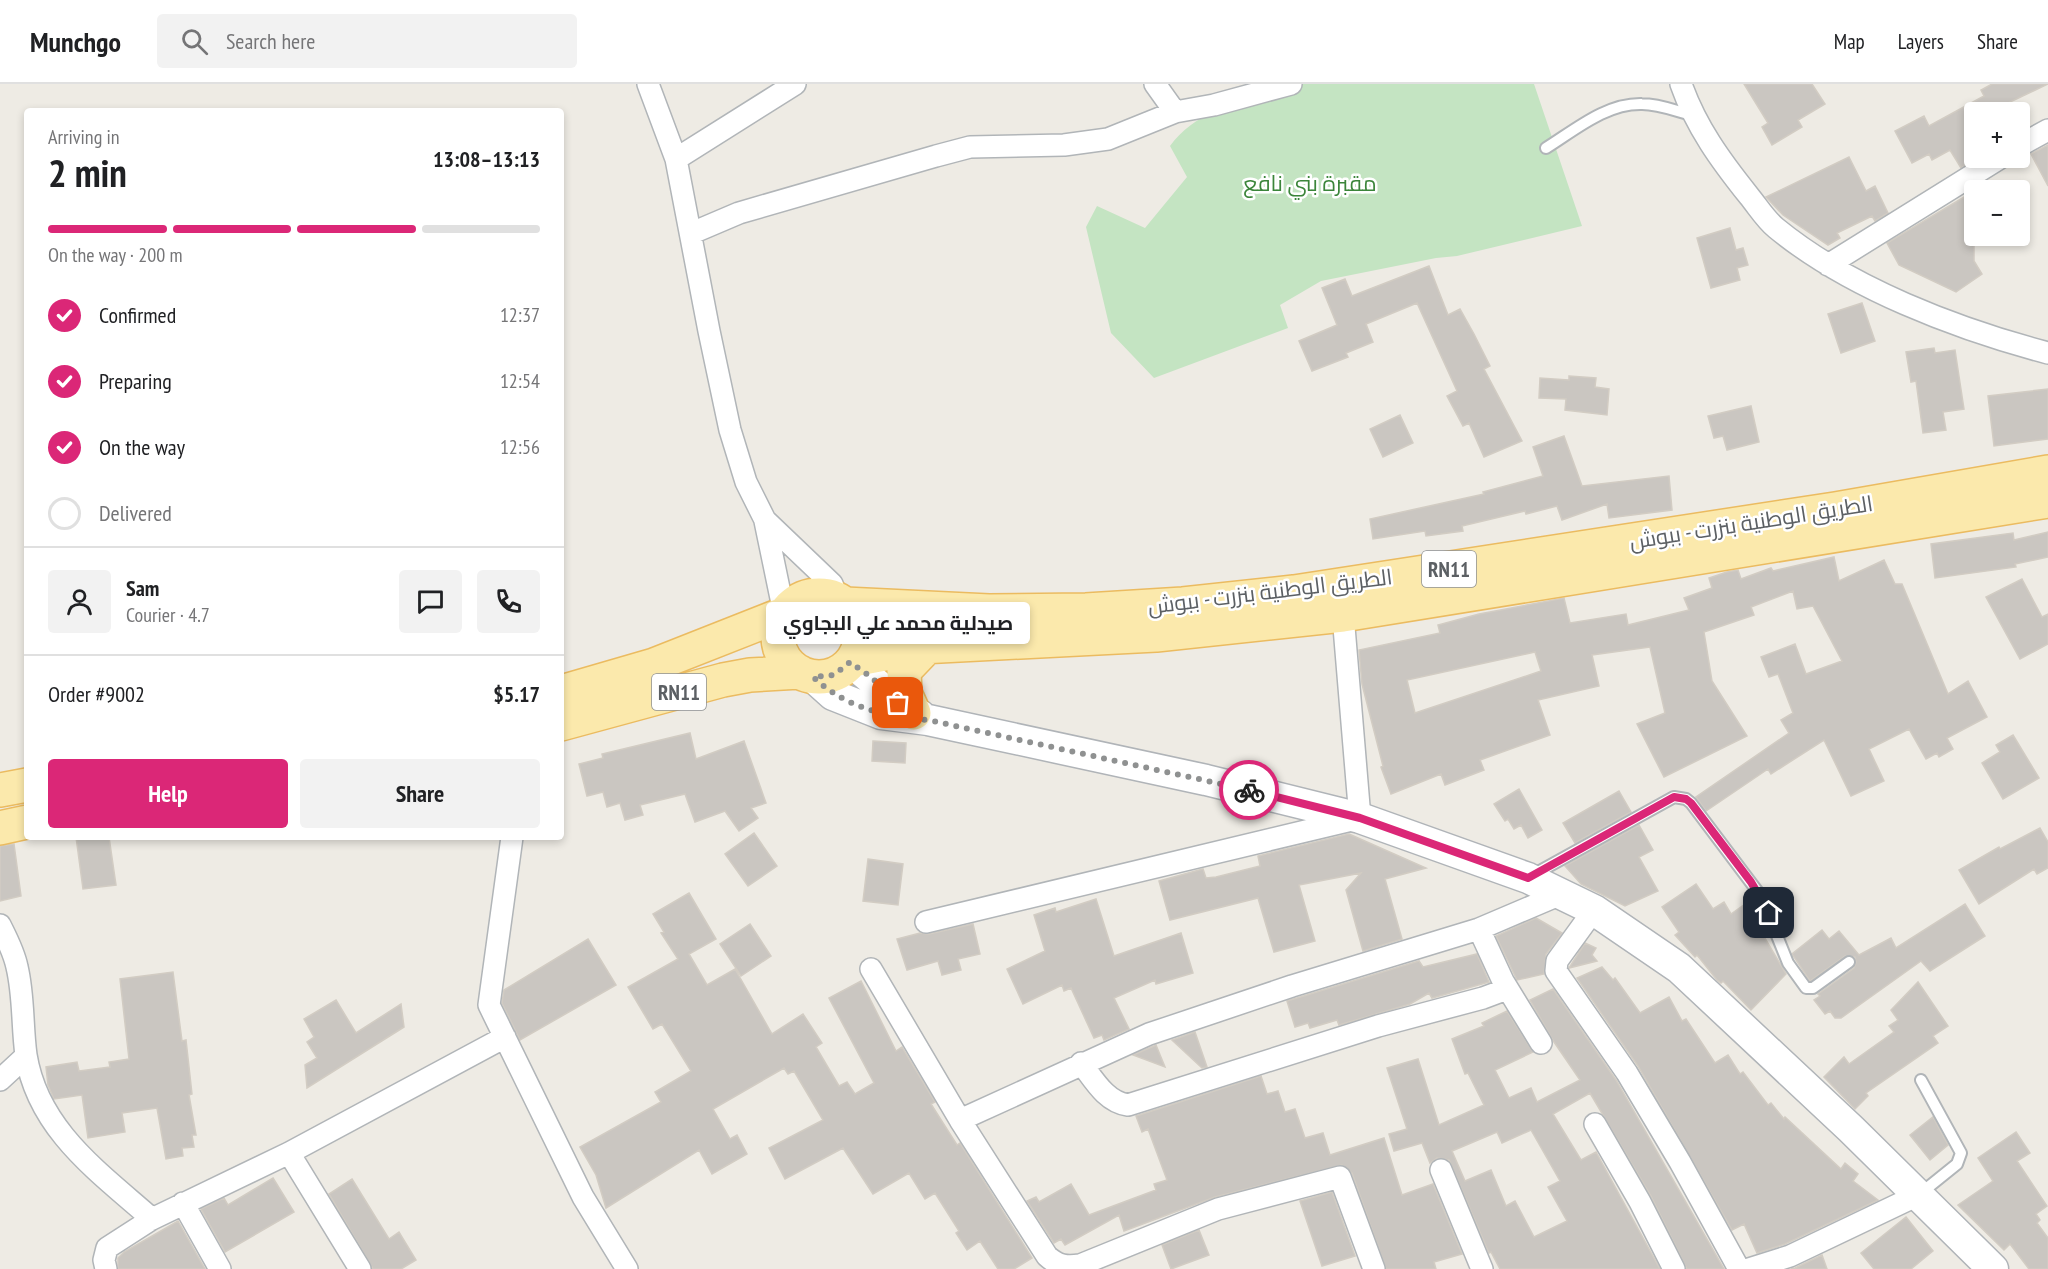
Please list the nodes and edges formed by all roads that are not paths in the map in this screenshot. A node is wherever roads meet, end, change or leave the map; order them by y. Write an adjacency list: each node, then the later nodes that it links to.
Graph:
1 (648, 84): 11 (street)
2 (795, 84): 11 (street)
3 (1155, 84): 6 (street)
4 (1681, 84): 7 (street)
5 (1287, 85): 6 (street)
6 (1176, 112): 13 (street)
7 (1692, 115): 10 (lane); 14 (street)
8 (2048, 130): 9 (street)
9 (2030, 141)
10 (1545, 147)
11 (676, 159): 13 (street)
12 (1984, 168): 14 (street)
13 (692, 233): 18 (street)
14 (1828, 265): 15 (street)
15 (2048, 353)
16 (2048, 472): 19 (main road, الطريق الوطنية بنزرت - ببوش / RN11)
17 (2048, 501): 21 (main road, الطريق الوطنية بنزرت - ببوش / RN11)
18 (765, 520): 19 (street); 20 (street)
19 (842, 602): 20 (main road, RN11); 23 (main road)
20 (786, 612): 24 (main road); 25 (main road, RN11)
21 (1343, 615): 22 (main road, الطريق الوطنية بنزرت - ببوش / RN11); 30 (street)
22 (927, 647): 23 (main road, الطريق الوطنية بنزرت - ببوش / RN11); 26 (main road)
23 (851, 661): 24 (main road, RN11); 26 (street)
24 (806, 674): 26 (street); 27 (main road, RN11)
25 (564, 691)
26 (921, 716): 30 (street)
27 (564, 723)
28 (24, 786): 29 (main road)
29 (0, 790)
30 (1360, 818): 34 (street); 37 (street)
31 (24, 823): 32 (main road)
32 (0, 828)
33 (512, 840): 43 (street)
34 (1528, 878): 35 (street); 40 (lane)
35 (1561, 894): 36 (street); 39 (street)
36 (1594, 910): 53 (street); 63 (street)
37 (926, 922)
38 (0, 925): 45 (street)
39 (1479, 929): 42 (street); 46 (street)
40 (1849, 962)
41 (871, 969): 49 (street)
42 (1507, 989): 44 (street); 46 (street)
43 (506, 1037): 51 (street); 59 (street)
44 (1541, 1043)
45 (26, 1056): 47 (street); 55 (street)
46 (1081, 1063): 49 (street)
47 (0, 1080)
48 (1921, 1080): 53 (lane)
49 (960, 1120): 60 (street)
50 (1595, 1124): 62 (street)
51 (289, 1153): 54 (street); 58 (street)
52 (1441, 1170): 61 (street)
53 (1918, 1195): 64 (street); 65 (street)
54 (183, 1203): 55 (street); 57 (street)
55 (152, 1219): 56 (street)
56 (106, 1269)
57 (220, 1269)
58 (360, 1269)
59 (627, 1269)
60 (1374, 1269)
61 (1482, 1269)
62 (1674, 1269)
63 (1739, 1269)
64 (1749, 1269)
65 (1993, 1269)

